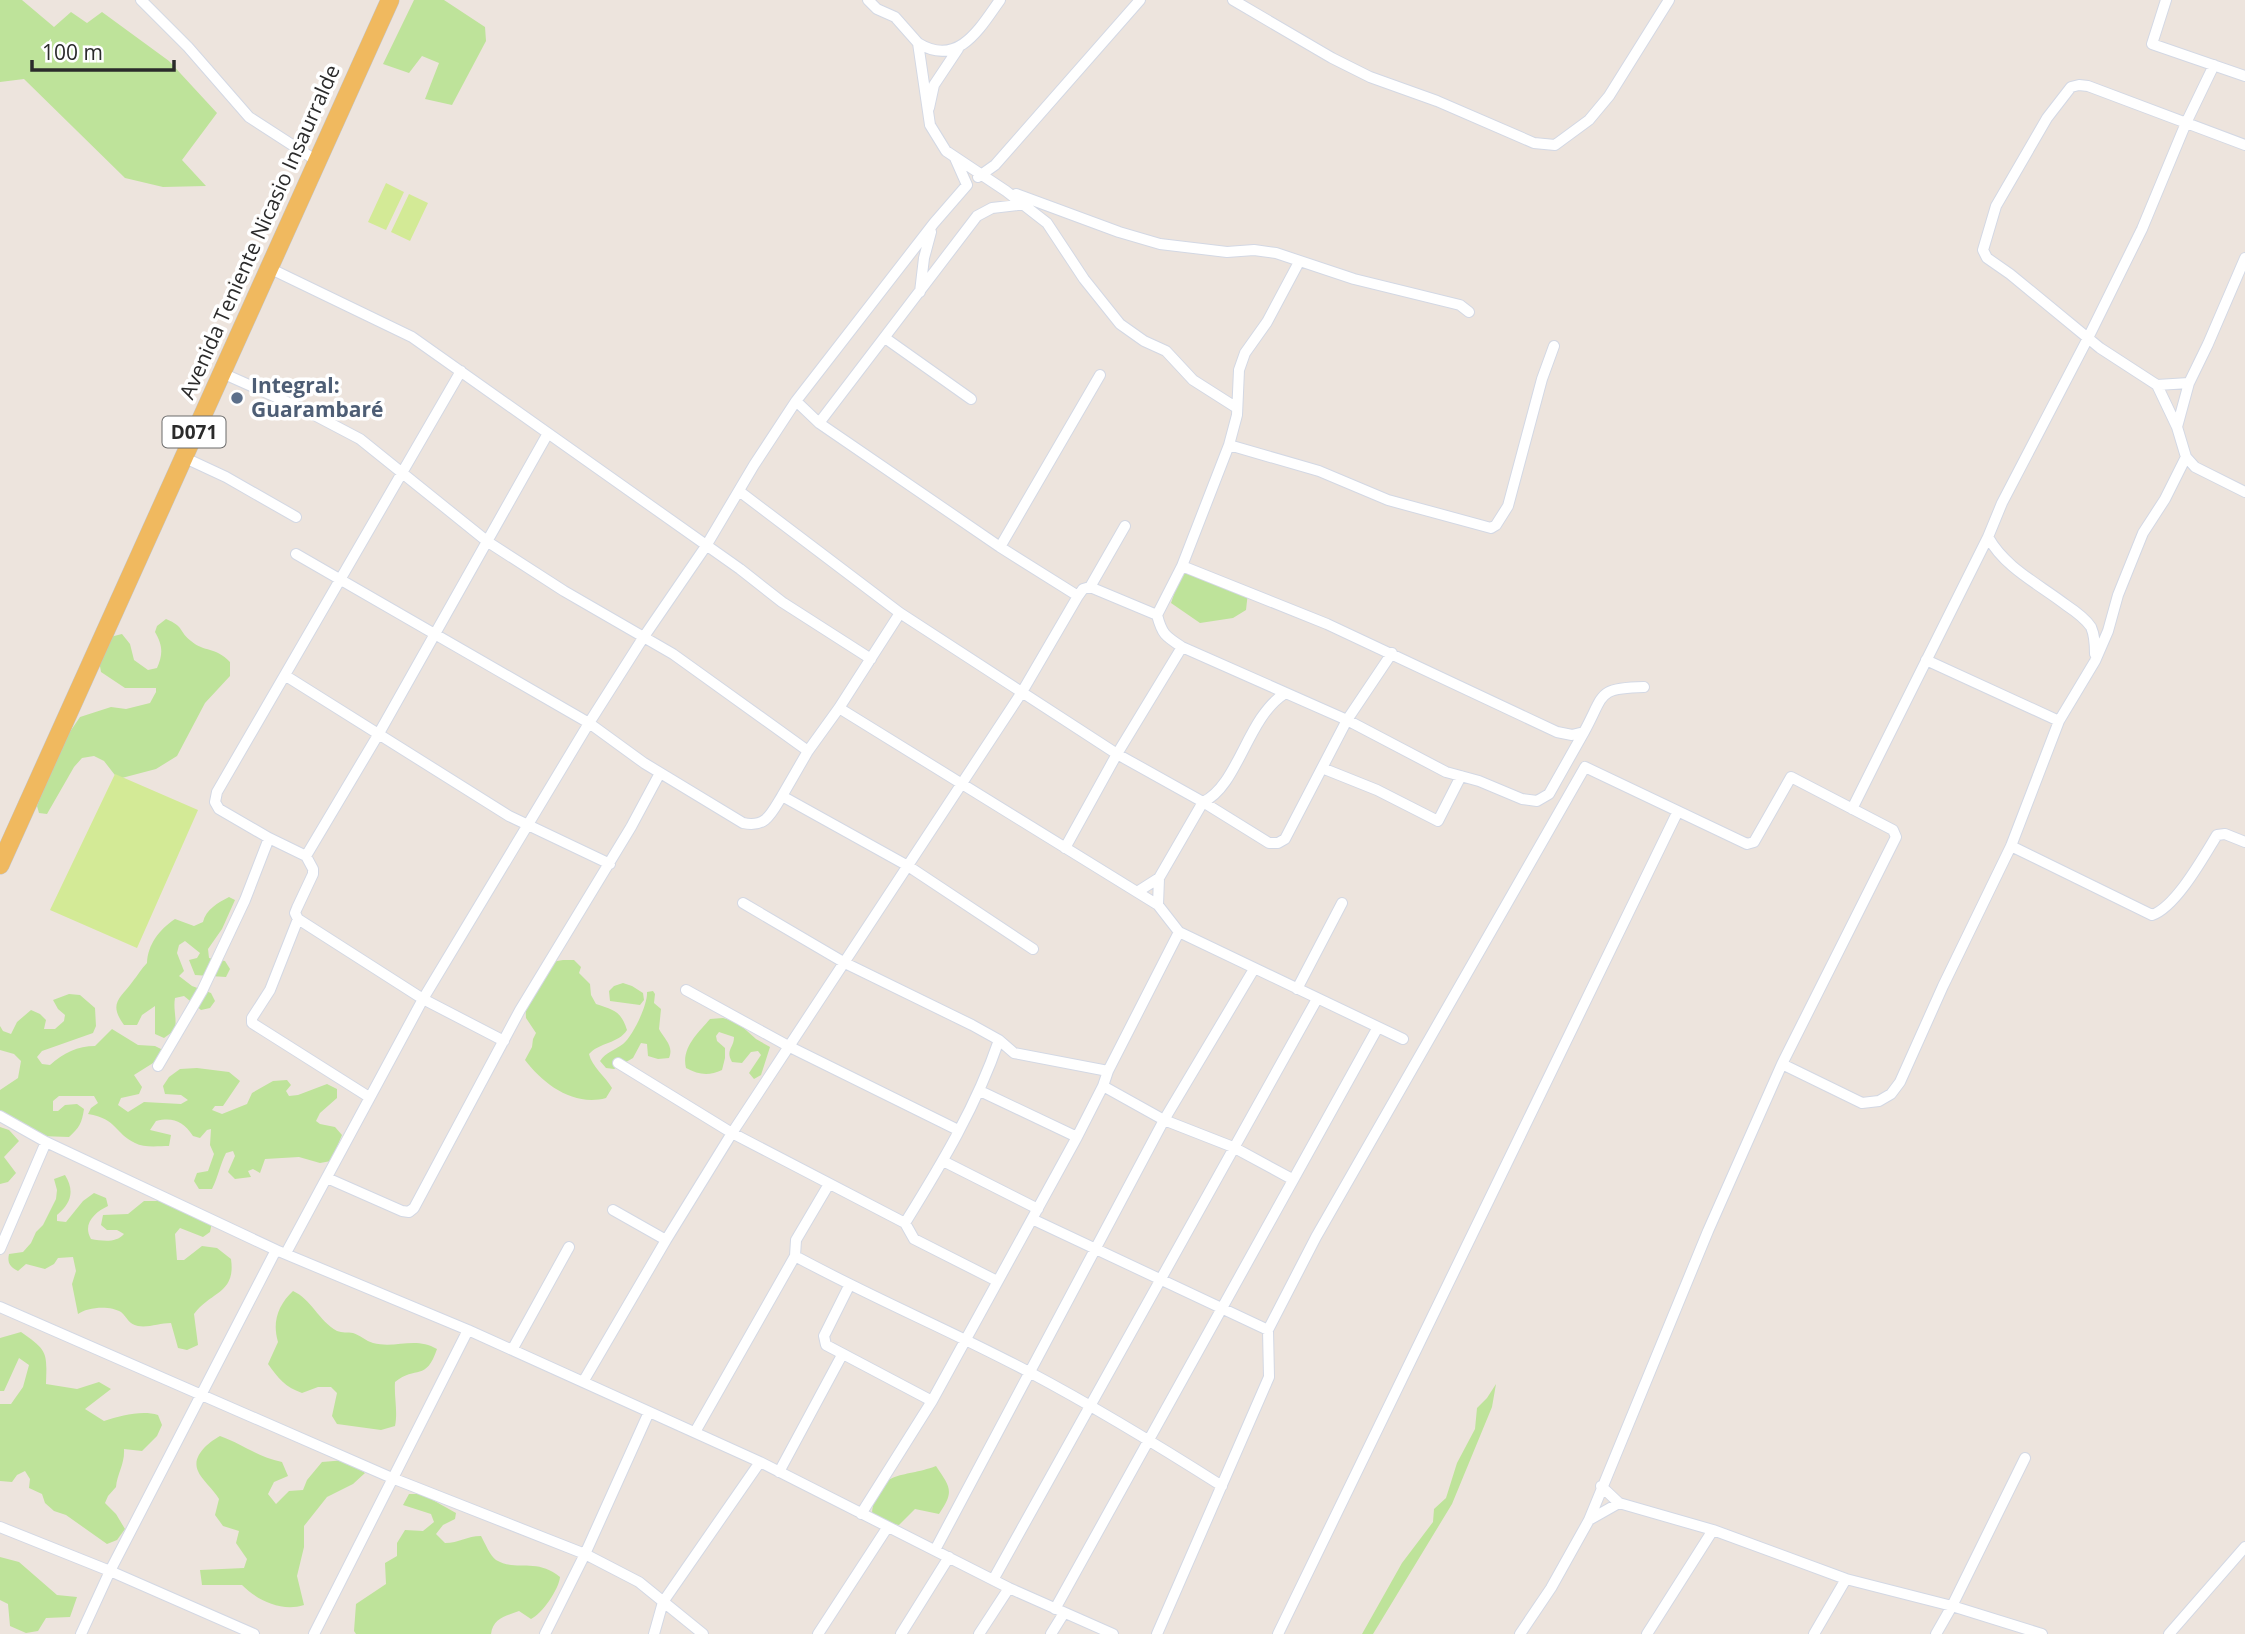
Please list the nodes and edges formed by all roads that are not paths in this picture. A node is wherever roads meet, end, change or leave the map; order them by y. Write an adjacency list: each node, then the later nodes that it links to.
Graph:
1 (141, 0): 17 (street)
2 (390, 0): 17 (main road, Avenida Teniente Nicasio Insaurralde / D071)
3 (868, 0): 9 (street)
4 (1000, 0): 10 (street)
5 (1140, 0): 18 (street)
6 (1233, 0): 7 (street)
7 (1669, 0)
8 (2166, 0): 11 (street)
9 (918, 43): 10 (street); 13 (street)
10 (958, 49): 13 (street)
11 (2214, 65): 12 (street); 14 (street)
12 (2245, 76)
13 (928, 114): 16 (street)
14 (2186, 122): 15 (street); 30 (street); 30 (street)
15 (2245, 145)
16 (955, 158): 18 (street); 19 (street)
17 (317, 161): 26 (main road, Avenida Teniente Nicasio Insaurralde / D071)
18 (981, 175): 19 (street); 20 (street)
19 (967, 185): 23 (street)
20 (1006, 191): 21 (street); 22 (street)
21 (1041, 202): 22 (street); 25 (street)
22 (1023, 205): 27 (street); 39 (street)
23 (934, 223): 27 (street); 38 (street)
24 (2245, 258): 35 (street)
25 (1298, 262): 28 (street); 39 (street)
26 (269, 268): 32 (street); 33 (main road, Avenida Teniente Nicasio Insaurralde / D071)
27 (920, 293): 29 (street)
28 (1469, 312)
29 (885, 338): 37 (street); 40 (street)
30 (2088, 338): 36 (street); 51 (street)
31 (1554, 346): 43 (street)
32 (461, 371): 42 (street); 46 (street)
33 (222, 373): 44 (main road, Avenida Teniente Nicasio Insaurralde / D071); 46 (street)
34 (1100, 375): 54 (street)
35 (2189, 383): 36 (street); 41 (street)
36 (2157, 385): 41 (street)
37 (971, 399)
38 (796, 401): 40 (street); 47 (street)
39 (1237, 408): 43 (street)
40 (819, 423): 54 (street)
41 (2177, 427): 45 (street)
42 (547, 435): 52 (street); 53 (street)
43 (1229, 445): 56 (street)
44 (183, 457): 49 (street); 98 (main road, Avenida Teniente Nicasio Insaurralde / D071)
45 (2186, 457): 48 (street); 68 (street)
46 (403, 473): 52 (street); 57 (street)
47 (739, 491): 53 (street); 60 (street)
48 (2245, 492)
49 (296, 517)
50 (1125, 526): 58 (street)
51 (1988, 537): 67 (street); 68 (street)
52 (488, 542): 62 (street); 63 (street)
53 (706, 546): 63 (street); 66 (street)
54 (999, 547): 59 (street)
55 (296, 554): 57 (street)
56 (1182, 566): 61 (street); 65 (street)
57 (342, 579): 62 (street); 69 (street)
58 (1090, 587): 59 (street); 61 (street)
59 (1078, 596): 71 (street)
60 (900, 613): 66 (street); 71 (street)
61 (1157, 615): 64 (street)
62 (436, 633): 76 (street); 78 (street)
63 (643, 638): 76 (street); 79 (street)
64 (1182, 647): 72 (street); 80 (street)
65 (1392, 653): 74 (street); 77 (street)
66 (871, 659): 73 (street)
67 (1926, 660): 75 (street); 89 (street)
68 (2095, 661): 75 (street)
69 (286, 676): 78 (street); 92 (street)
70 (1644, 687): 77 (street)
71 (1022, 692): 80 (street); 86 (street)
72 (1284, 694): 74 (street); 88 (street)
73 (839, 708): 79 (street); 86 (street)
74 (1347, 720): 83 (street); 85 (street)
75 (2059, 721): 94 (street)
76 (589, 723): 84 (street); 91 (street)
77 (1584, 732): 81 (street)
78 (378, 734): 91 (street); 96 (street)
79 (808, 751): 87 (street)
80 (1117, 754): 88 (street); 95 (street)
81 (1570, 758): 82 (street); 85 (street)
82 (1584, 767): 90 (street); 152 (street)
83 (1322, 768): 85 (street); 88 (street)
84 (660, 773): 87 (street); 97 (street)
85 (1461, 776)
86 (961, 782): 95 (street); 99 (street)
87 (782, 796): 99 (street)
88 (1203, 802): 100 (street)
89 (1852, 809): 90 (street); 120 (street)
90 (1677, 813): 199 (street)
91 (528, 827): 97 (street); 112 (street)
92 (269, 838): 96 (street); 121 (street)
93 (2245, 842): 94 (street)
94 (2011, 846): 120 (street)
95 (1065, 848): 101 (street)
96 (306, 856): 105 (street)
97 (610, 864): 117 (street)
98 (0, 865)
99 (908, 866): 107 (street); 108 (street)
100 (1159, 878): 101 (street); 104 (street)
101 (1137, 892): 104 (street)
102 (1342, 903): 110 (street)
103 (743, 904): 108 (street)
104 (1158, 905): 106 (street)
105 (298, 919): 112 (street); 125 (street)
106 (1179, 932): 109 (street); 122 (street)
107 (1034, 949)
108 (845, 963): 116 (street); 118 (street)
109 (1254, 969): 110 (street); 127 (street)
110 (1297, 989): 113 (street)
111 (686, 990): 118 (street)
112 (424, 999): 117 (street); 125 (street)
113 (1317, 999): 114 (street); 132 (street)
114 (1378, 1027): 115 (street); 135 (street)
115 (1403, 1039)
116 (999, 1040): 122 (street); 124 (street)
117 (504, 1041): 134 (street)
118 (790, 1047): 128 (street); 129 (street)
119 (618, 1063): 129 (street)
120 (1782, 1064): 169 (street)
121 (158, 1066)
122 (1108, 1071): 123 (street)
123 (1102, 1086): 127 (street); 130 (street)
124 (979, 1091): 128 (street); 130 (street)
125 (369, 1097): 134 (street)
126 (0, 1116): 131 (street)
127 (1164, 1120): 132 (street); 142 (street)
128 (958, 1130): 133 (street)
129 (732, 1133): 136 (street); 140 (street)
130 (1077, 1137): 138 (street)
131 (46, 1142): 143 (street); 144 (street)
132 (1233, 1147): 135 (street); 146 (street)
133 (943, 1161): 138 (street); 139 (street)
134 (327, 1178): 144 (street)
135 (1292, 1179): 150 (street)
136 (829, 1184): 139 (street); 145 (street)
137 (613, 1210): 140 (street)
138 (1035, 1214): 142 (street); 147 (street)
139 (905, 1223): 147 (street)
140 (666, 1240): 157 (street)
141 (569, 1247): 154 (street)
142 (1095, 1248): 146 (street); 156 (street)
143 (0, 1249)
144 (281, 1251): 151 (street); 158 (street)
145 (795, 1256): 148 (street); 162 (street)
146 (1159, 1278): 150 (street); 160 (street)
147 (996, 1281): 153 (street)
148 (849, 1286): 153 (street); 155 (street)
149 (0, 1307): 158 (street)
150 (1222, 1308): 152 (street); 163 (street)
151 (468, 1330): 154 (street); 167 (street)
152 (1268, 1330): 168 (street)
153 (964, 1341): 156 (street); 159 (street)
154 (512, 1350): 157 (street)
155 (842, 1355): 159 (street); 166 (street)
156 (1028, 1371): 160 (street); 177 (street)
157 (583, 1382): 161 (street)
158 (201, 1396): 167 (street); 180 (street)
159 (932, 1401): 171 (street)
160 (1088, 1405): 163 (street); 182 (street)
161 (649, 1412): 162 (street); 178 (street)
162 (695, 1432): 165 (street)
163 (1149, 1440): 168 (street); 186 (street)
164 (2025, 1458): 185 (street)
165 (760, 1462): 166 (street); 184 (street)
166 (779, 1472): 171 (street)
167 (392, 1478): 178 (street); 189 (street)
168 (1222, 1486): 198 (street)
169 (1601, 1486): 170 (street); 172 (street)
170 (1619, 1503): 172 (street); 175 (street)
171 (861, 1514): 174 (street)
172 (1589, 1520): 200 (street)
173 (0, 1527): 180 (street)
174 (887, 1528): 177 (street); 193 (street)
175 (1713, 1530): 181 (street); 201 (street)
176 (2245, 1547): 205 (street)
177 (934, 1550): 179 (street)
178 (585, 1554): 184 (street); 190 (street)
179 (949, 1557): 182 (street); 194 (street)
180 (110, 1571): 187 (street); 188 (street)
181 (1846, 1579): 185 (street); 202 (street)
182 (993, 1580): 183 (street)
183 (1009, 1588): 186 (street); 195 (street)
184 (663, 1602): 191 (street); 192 (street)
185 (1952, 1606): 203 (street); 204 (street)
186 (1060, 1611): 196 (street); 197 (street)
187 (81, 1634)
188 (254, 1634)
189 (314, 1634)
190 (545, 1634)
191 (654, 1634)
192 (703, 1634)
193 (818, 1634)
194 (901, 1634)
195 (979, 1634)
196 (1051, 1634)
197 (1113, 1634)
198 (1157, 1634)
199 (1278, 1634)
200 (1520, 1634)
201 (1647, 1634)
202 (1814, 1634)
203 (1936, 1634)
204 (2042, 1634)
205 (2169, 1634)

